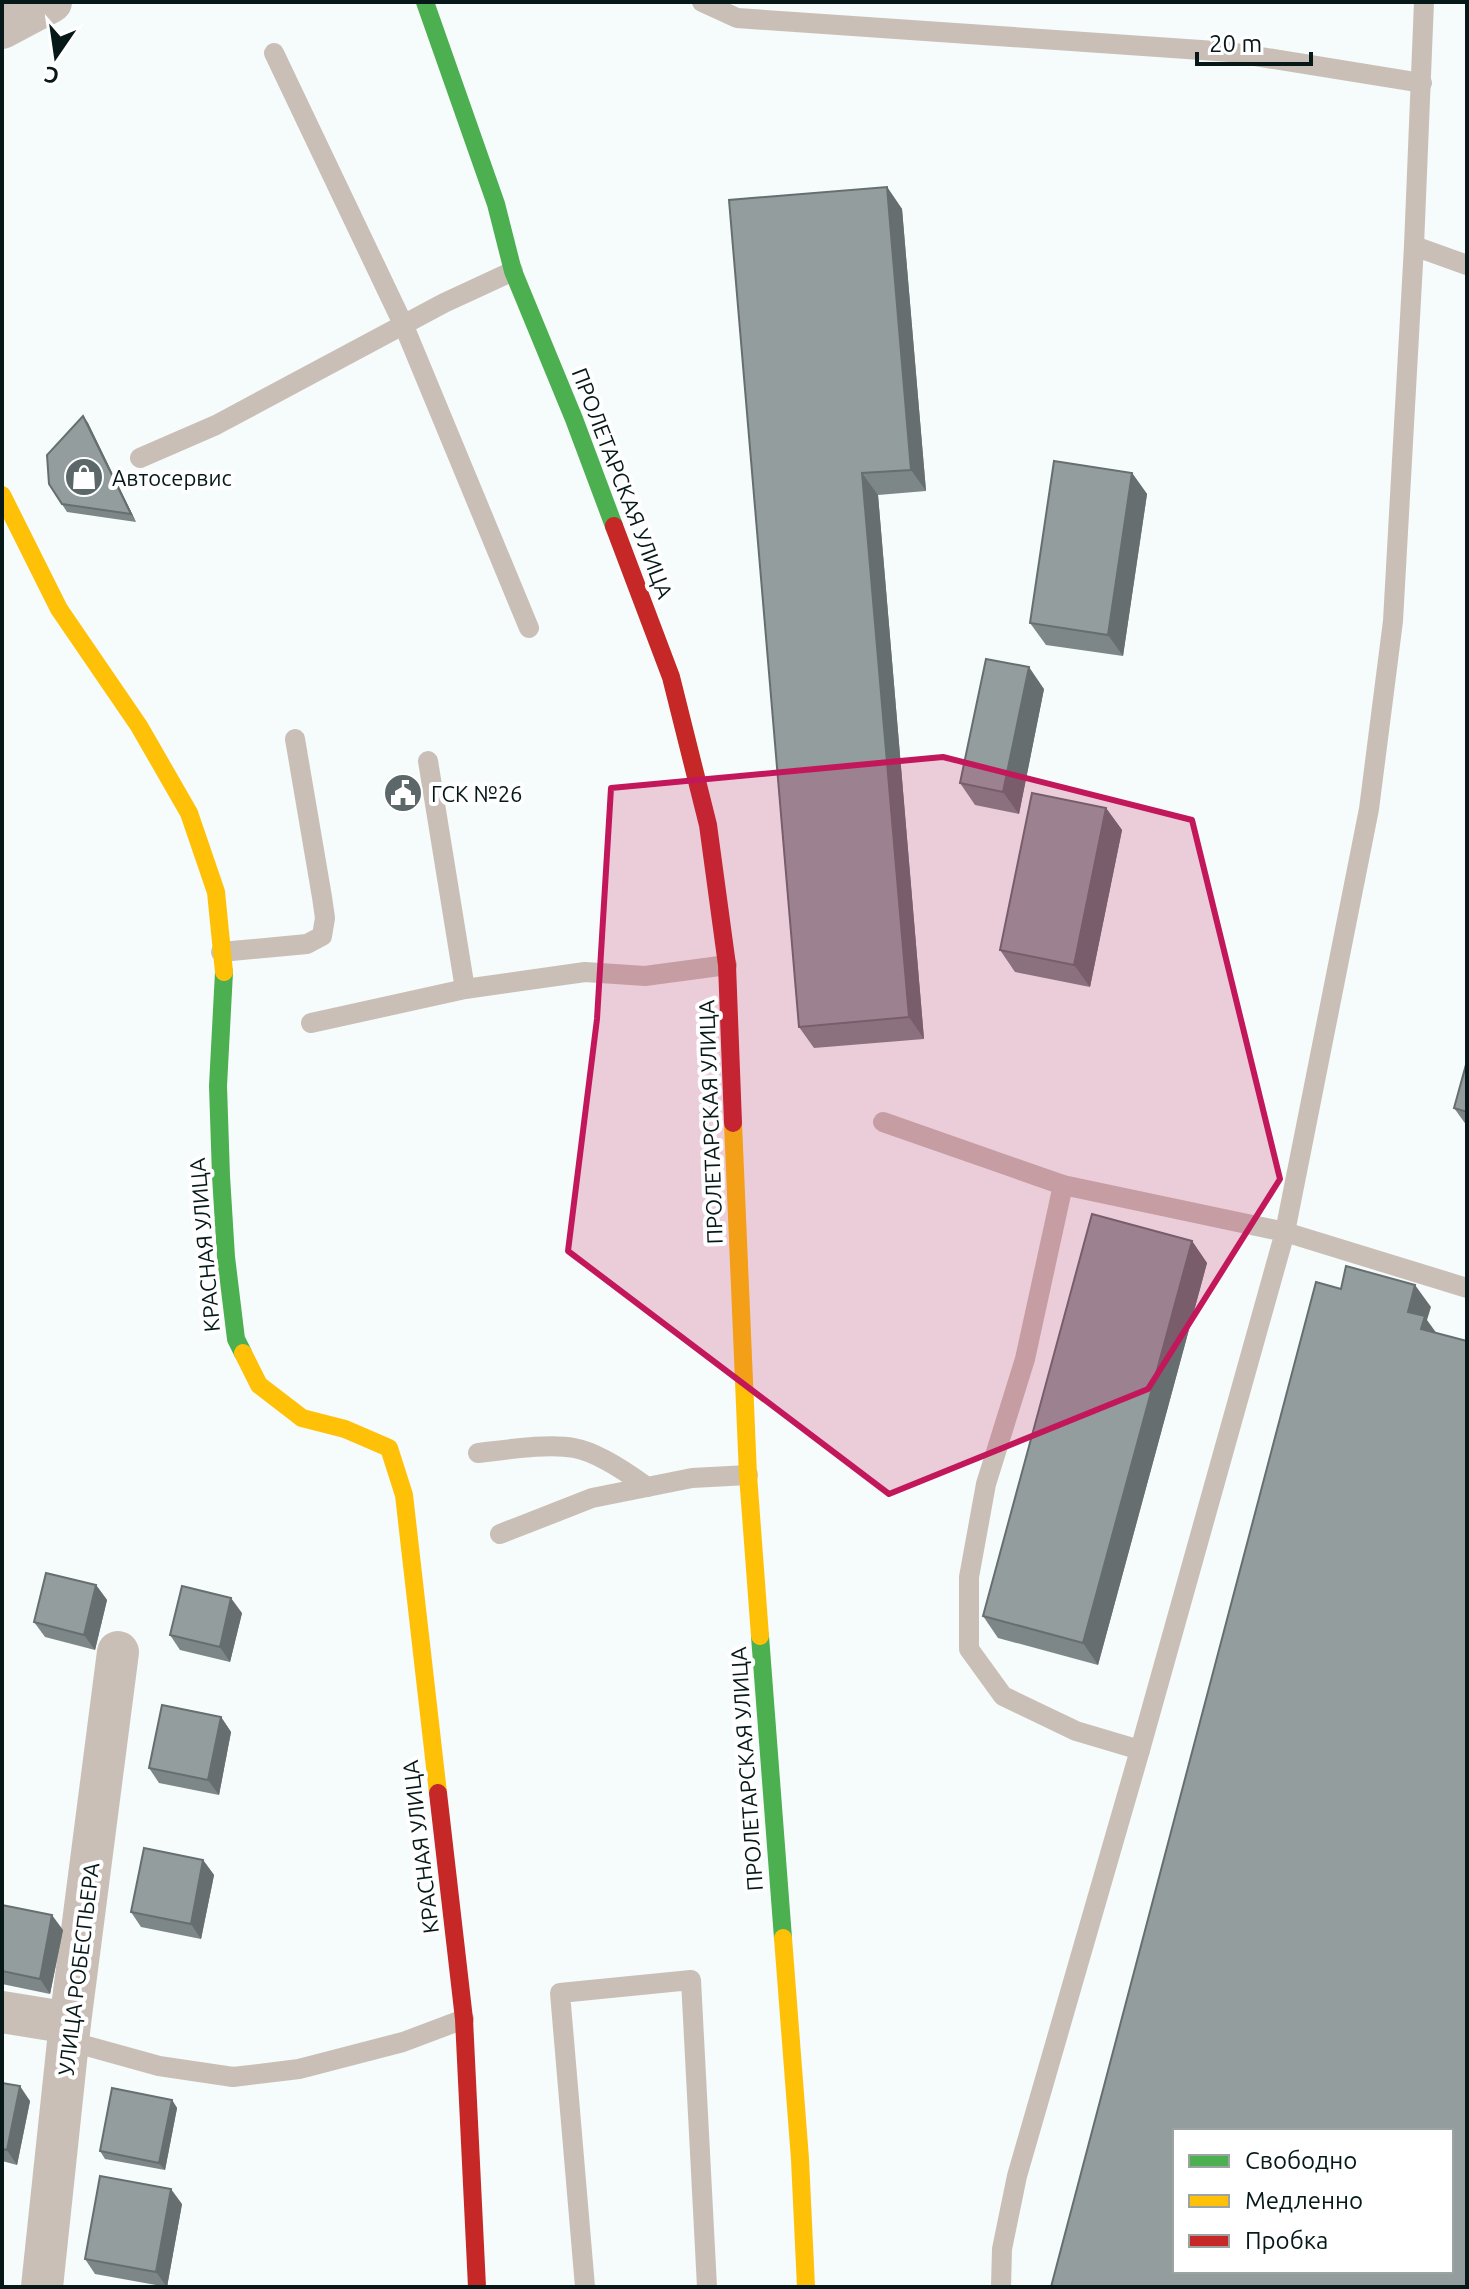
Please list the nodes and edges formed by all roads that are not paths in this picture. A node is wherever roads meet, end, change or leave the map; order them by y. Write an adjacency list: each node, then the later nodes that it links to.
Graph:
1 (51, 2): 5 (street)
2 (425, 2): 10 (main road, ПРОЛЕТАРСКАЯ УЛИЦА)
3 (702, 2): 7 (lane)
4 (1424, 2): 7 (lane)
5 (2, 28)
6 (274, 53): 11 (lane)
7 (1422, 83): 8 (lane)
8 (1414, 246): 9 (lane); 23 (lane)
9 (1467, 265)
10 (513, 271): 11 (lane); 18 (main road, ПРОЛЕТАРСКАЯ УЛИЦА)
11 (404, 326): 12 (lane); 14 (lane)
12 (140, 458)
13 (2, 495): 17 (main road, КРАСНАЯ УЛИЦА)
14 (529, 628)
15 (295, 739): 17 (lane)
16 (428, 761): 19 (lane)
17 (221, 952): 32 (main road, КРАСНАЯ УЛИЦА)
18 (727, 965): 19 (lane); 26 (main road, ПРОЛЕТАРСКАЯ УЛИЦА)
19 (465, 989): 20 (lane)
20 (311, 1023)
21 (883, 1122): 22 (lane)
22 (1063, 1185): 23 (lane); 30 (lane)
23 (1285, 1232): 24 (lane); 30 (lane)
24 (1467, 1288)
25 (478, 1453): 27 (lane)
26 (748, 1475): 27 (lane); 38 (main road, ПРОЛЕТАРСКАЯ УЛИЦА)
27 (647, 1487): 28 (lane)
28 (500, 1534)
29 (118, 1652): 33 (street, УЛИЦА РОБЕСПЬЕРА)
30 (1140, 1750): 39 (lane)
31 (2, 2012): 33 (street)
32 (464, 2019): 33 (lane); 35 (main road, КРАСНАЯ УЛИЦА)
33 (69, 2032): 34 (street, УЛИЦА РОБЕСПЬЕРА)
34 (42, 2287)
35 (477, 2287)
36 (585, 2287): 37 (lane)
37 (707, 2287)
38 (806, 2287)
39 (1001, 2287)

